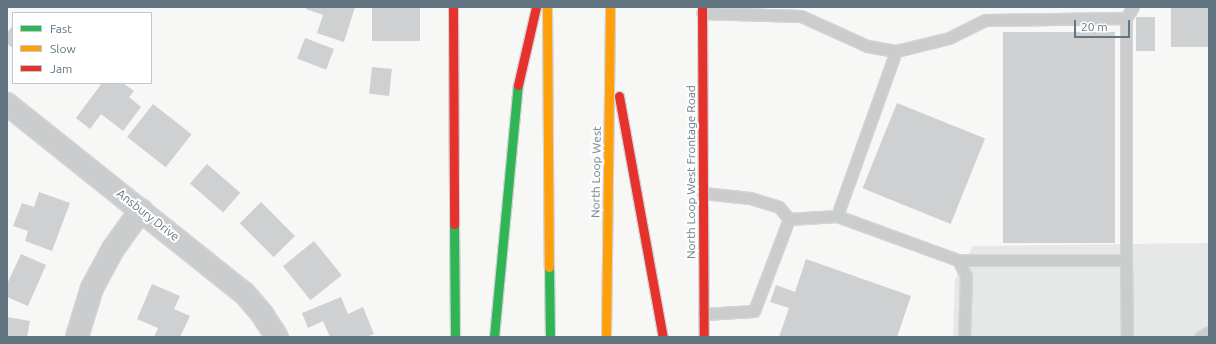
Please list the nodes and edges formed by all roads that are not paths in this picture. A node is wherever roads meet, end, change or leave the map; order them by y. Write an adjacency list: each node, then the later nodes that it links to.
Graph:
1 (453, 7): 21 (main road)
2 (536, 7): 22 (main road)
3 (547, 7): 23 (main road)
4 (610, 7): 8 (main road, North Loop West)
5 (1133, 7): 7 (lane)
6 (702, 10): 9 (lane); 11 (main road, North Loop West Frontage Road)
7 (1126, 18): 9 (lane); 16 (lane)
8 (610, 48): 24 (main road, North Loop West); 25 (main road)
9 (896, 51): 13 (lane)
10 (7, 104): 12 (street, Ansbury Drive)
11 (703, 194): 14 (lane); 17 (main road, North Loop West Frontage Road)
12 (141, 210): 19 (street); 20 (street, Ansbury Drive)
13 (837, 216): 14 (lane); 15 (lane)
14 (789, 219): 17 (lane)
15 (958, 260): 16 (lane); 27 (lane)
16 (1126, 260): 28 (lane)
17 (704, 314): 26 (main road, North Loop West Frontage Road)
18 (1209, 332): 29 (lane)
19 (77, 337)
20 (278, 337)
21 (455, 337)
22 (494, 337)
23 (550, 337)
24 (606, 337)
25 (663, 337)
26 (704, 337)
27 (964, 337)
28 (1128, 337)
29 (1200, 337)

